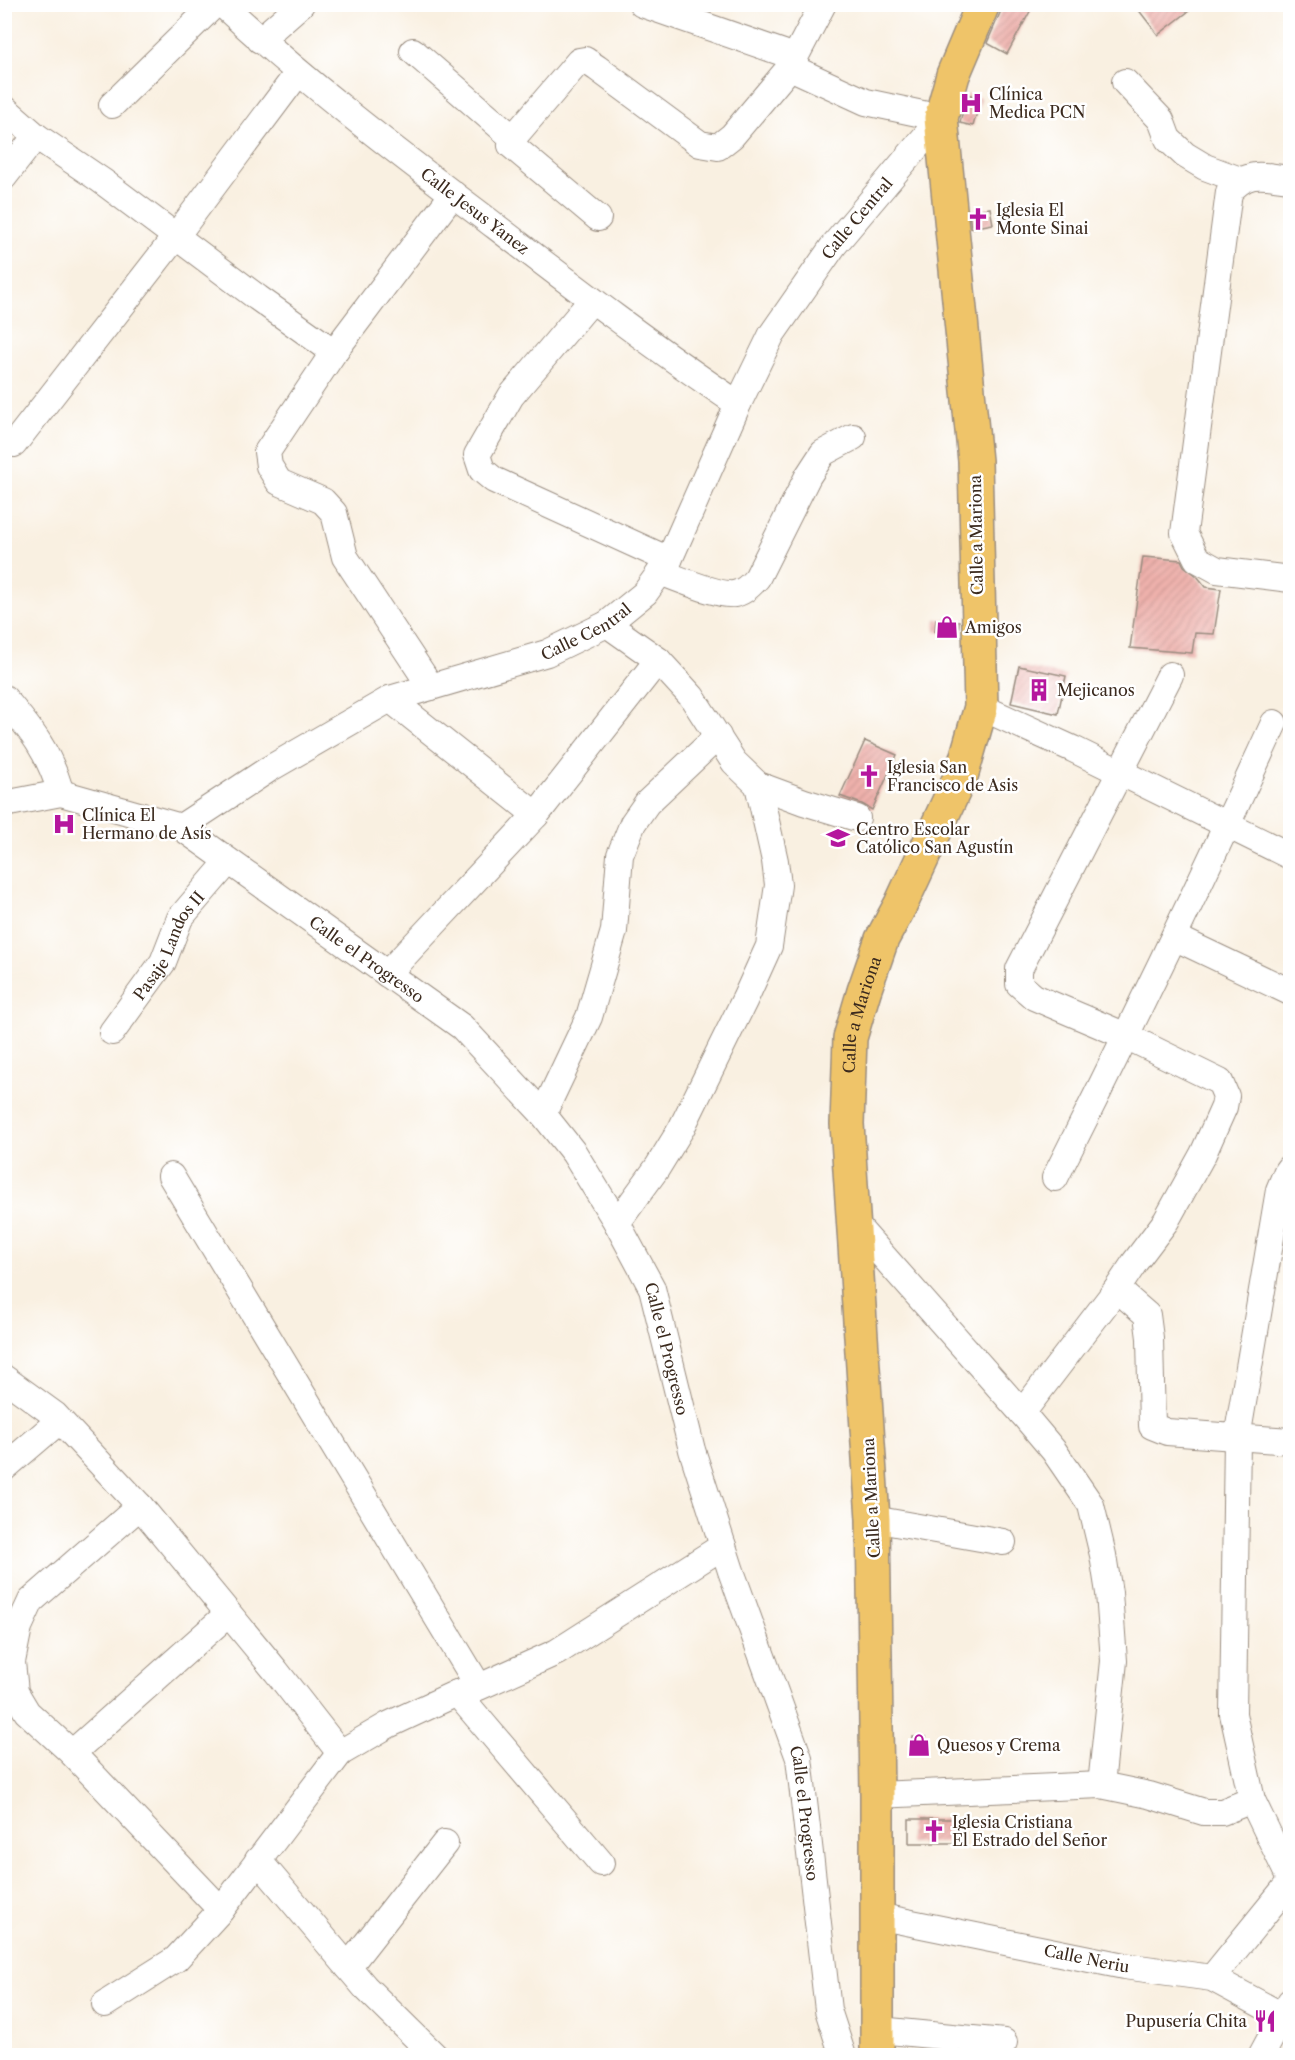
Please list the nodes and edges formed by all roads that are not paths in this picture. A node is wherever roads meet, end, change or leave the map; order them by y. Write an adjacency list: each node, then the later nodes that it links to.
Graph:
1 (215, 4): 12 (street)
2 (222, 4): 7 (street, Calle Jesus Yanez)
3 (302, 4): 7 (street)
4 (642, 4): 9 (street)
5 (823, 4): 9 (street)
6 (983, 4): 14 (main road, Calle a Mariona)
7 (260, 40): 10 (street, Calle Jesus Yanez)
8 (413, 51): 16 (street)
9 (793, 62): 14 (street); 16 (street)
10 (298, 73): 20 (street, Calle Jesus Yanez); 22 (street)
11 (1125, 82): 19 (street)
12 (112, 105)
13 (4, 108): 15 (street)
14 (941, 118): 25 (street, Calle Central); 36 (main road, Calle a Mariona)
15 (36, 136): 17 (street); 22 (street)
16 (513, 138): 21 (street)
17 (4, 177)
18 (1290, 179): 19 (street)
19 (1240, 180): 29 (street)
20 (453, 194): 23 (street, Calle Jesus Yanez); 24 (street)
21 (598, 218)
22 (176, 237): 24 (street); 27 (street)
23 (592, 300): 25 (street, Calle Jesus Yanez); 28 (street)
24 (334, 352): 33 (street)
25 (738, 404): 28 (street, Calle Central)
26 (853, 437): 28 (street)
27 (14, 444)
28 (665, 566): 30 (street, Calle Central)
29 (1290, 579)
30 (607, 624): 31 (street); 33 (street, Calle Central)
31 (658, 660): 38 (street); 43 (street)
32 (1170, 675): 39 (street)
33 (431, 687): 35 (street, Calle Central)
34 (4, 698): 41 (street)
35 (390, 699): 43 (street); 46 (street, Calle Central)
36 (981, 707): 39 (street); 58 (main road, Calle a Mariona)
37 (1274, 723): 45 (street)
38 (718, 736): 40 (street); 54 (street)
39 (1120, 773): 45 (street); 53 (street)
40 (758, 785): 44 (street); 59 (street)
41 (61, 794): 42 (street); 46 (street)
42 (4, 804)
43 (536, 815): 50 (street)
44 (857, 818)
45 (1228, 825): 47 (street); 49 (street)
46 (181, 827): 48 (street, Calle el Progresso)
47 (1290, 856)
48 (228, 862): 50 (street, Calle el Progresso); 52 (street, Pasaje Landos II)
49 (1174, 937): 51 (street); 53 (street)
50 (387, 974): 54 (street, Calle el Progresso)
51 (1290, 992)
52 (112, 1032)
53 (1126, 1036): 57 (street); 60 (street)
54 (543, 1114): 59 (street, Calle el Progresso)
55 (1290, 1167): 64 (street)
56 (171, 1176): 72 (street)
57 (1055, 1178)
58 (854, 1222): 62 (street); 68 (main road, Calle a Mariona)
59 (616, 1223): 70 (street, Calle el Progresso)
60 (1117, 1289): 62 (street); 64 (street)
61 (4, 1378): 63 (street)
62 (1022, 1413): 75 (street)
63 (59, 1421): 66 (street); 67 (street)
64 (1237, 1438): 65 (street); 77 (street)
65 (1290, 1441)
66 (4, 1468)
67 (140, 1506): 71 (street); 73 (street)
68 (873, 1519): 69 (street); 76 (main road, Calle a Mariona)
69 (1003, 1542)
70 (723, 1546): 72 (street); 91 (street, Calle el Progresso)
71 (228, 1614): 73 (street); 74 (street)
72 (468, 1690): 74 (street); 80 (street)
73 (72, 1753): 82 (street)
74 (340, 1753): 79 (street)
75 (1101, 1785): 76 (street); 77 (street)
76 (877, 1795): 83 (main road, Calle a Mariona)
77 (1252, 1800): 81 (street)
78 (445, 1843): 84 (street)
79 (258, 1860): 82 (street); 84 (street)
80 (601, 1863)
81 (1290, 1881): 85 (street)
82 (221, 1910): 86 (street)
83 (877, 1916): 85 (street, Calle Neriu); 89 (main road, Calle a Mariona)
84 (348, 1967): 90 (street)
85 (1212, 1978): 87 (street, Calle Neriu)
86 (105, 2004)
87 (1288, 2012): 92 (street)
88 (1004, 2042): 89 (street)
89 (878, 2043)
90 (435, 2055)
91 (843, 2055)
92 (1261, 2055)

